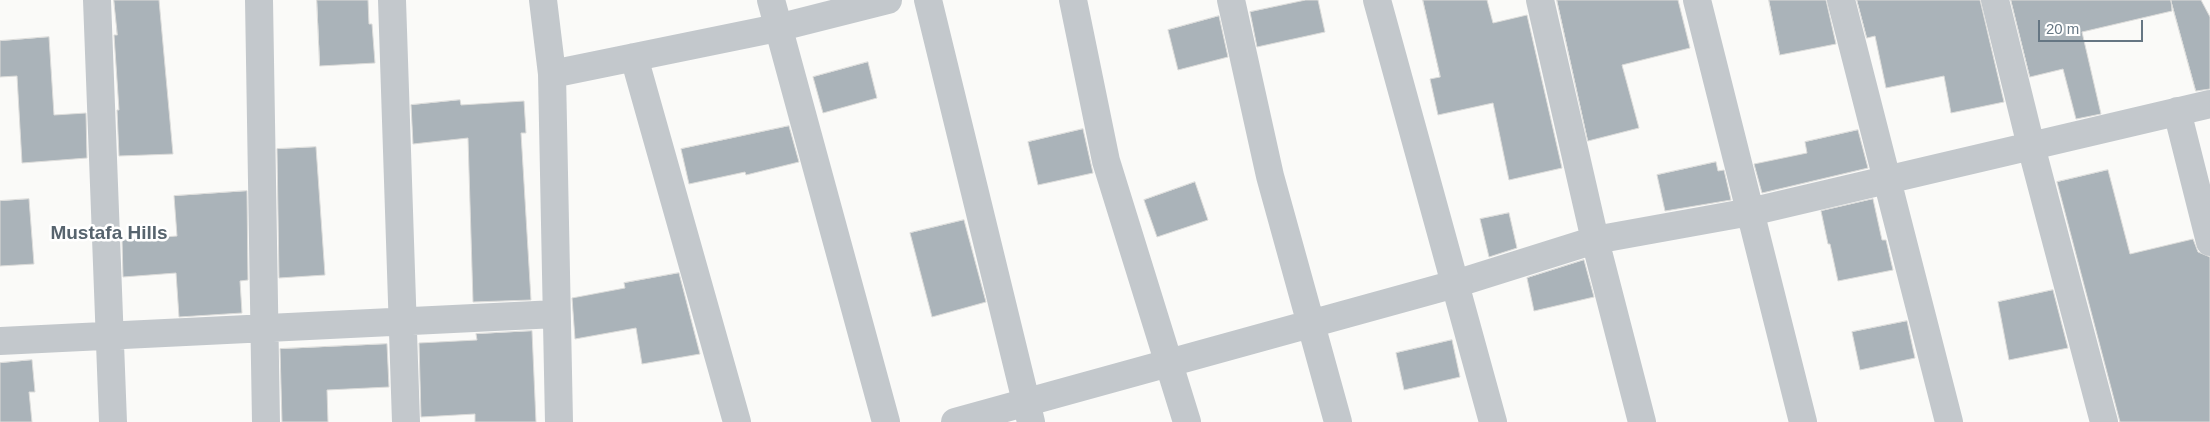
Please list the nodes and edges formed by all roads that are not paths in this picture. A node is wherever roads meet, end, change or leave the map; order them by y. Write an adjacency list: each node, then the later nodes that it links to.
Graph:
1 (98, 0): 30 (street)
2 (259, 0): 29 (street)
3 (392, 0): 27 (street)
4 (543, 0): 17 (street)
5 (771, 0): 15 (street)
6 (888, 0): 15 (street)
7 (928, 0): 33 (street)
8 (1073, 0): 32 (street)
9 (1231, 0): 28 (street)
10 (1377, 0): 25 (street)
11 (1540, 0): 23 (street)
12 (1697, 0): 22 (street)
13 (1841, 0): 21 (street)
14 (1995, 0): 20 (street)
15 (778, 28): 16 (street); 39 (street)
16 (634, 57): 17 (street); 38 (street)
17 (552, 74): 26 (street)
18 (2210, 104): 19 (street)
19 (2177, 112): 20 (street); 24 (street)
20 (2031, 146): 21 (street); 47 (street)
21 (1886, 179): 22 (street); 46 (street)
22 (1750, 212): 23 (street); 45 (street)
23 (1595, 240): 25 (street); 44 (street)
24 (2210, 242)
25 (1455, 284): 28 (street); 43 (street)
26 (556, 314): 27 (street); 37 (street)
27 (402, 322): 29 (street); 36 (street)
28 (1312, 324): 32 (street); 42 (street)
29 (264, 328): 30 (street); 35 (street)
30 (110, 336): 31 (street); 34 (street)
31 (0, 341)
32 (1168, 364): 33 (street); 41 (street)
33 (1029, 412): 40 (street)
34 (113, 422)
35 (266, 422)
36 (406, 422)
37 (559, 422)
38 (737, 422)
39 (886, 422)
40 (955, 422)
41 (1187, 422)
42 (1338, 422)
43 (1494, 422)
44 (1642, 422)
45 (1803, 422)
46 (1949, 422)
47 (2104, 422)

